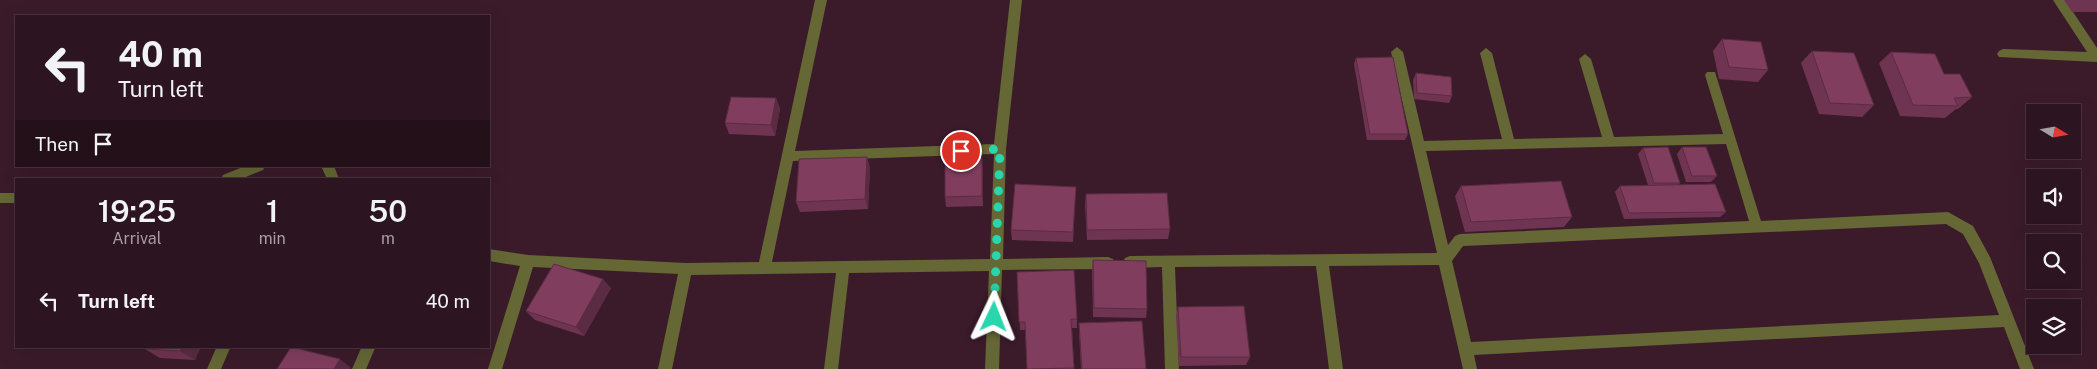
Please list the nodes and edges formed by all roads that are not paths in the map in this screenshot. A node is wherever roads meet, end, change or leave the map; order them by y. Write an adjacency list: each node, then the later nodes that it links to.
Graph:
1 (821, 0): 15 (street)
2 (1016, 0): 14 (street)
3 (2059, 0): 7 (street)
4 (1397, 52): 13 (street)
5 (1486, 53): 12 (street)
6 (2003, 54): 7 (street)
7 (2097, 57)
8 (1585, 59): 11 (street)
9 (1711, 75): 10 (street)
10 (1730, 139): 11 (street); 20 (street)
11 (1609, 141): 12 (street)
12 (1509, 143): 13 (street)
13 (1419, 146): 22 (street)
14 (1000, 149): 15 (street); 26 (street)
15 (788, 156): 28 (street)
16 (256, 167): 17 (street)
17 (229, 178)
18 (0, 198): 19 (street)
19 (15, 198)
20 (1758, 227): 22 (street); 30 (street)
21 (490, 255): 24 (street)
22 (1445, 259): 23 (street); 33 (street)
23 (1322, 260): 25 (street); 41 (street)
24 (528, 261): 29 (street); 36 (street)
25 (1168, 262): 26 (street); 40 (street)
26 (996, 264): 27 (street); 39 (street)
27 (843, 267): 28 (street); 38 (street)
28 (764, 268): 29 (street)
29 (686, 269): 37 (street)
30 (2008, 321): 33 (street); 43 (street)
31 (223, 348): 34 (street)
32 (368, 348): 35 (street)
33 (1466, 349): 42 (street)
34 (214, 369)
35 (359, 369)
36 (495, 369)
37 (665, 369)
38 (831, 369)
39 (992, 369)
40 (1172, 369)
41 (1336, 369)
42 (1470, 369)
43 (2027, 369)

